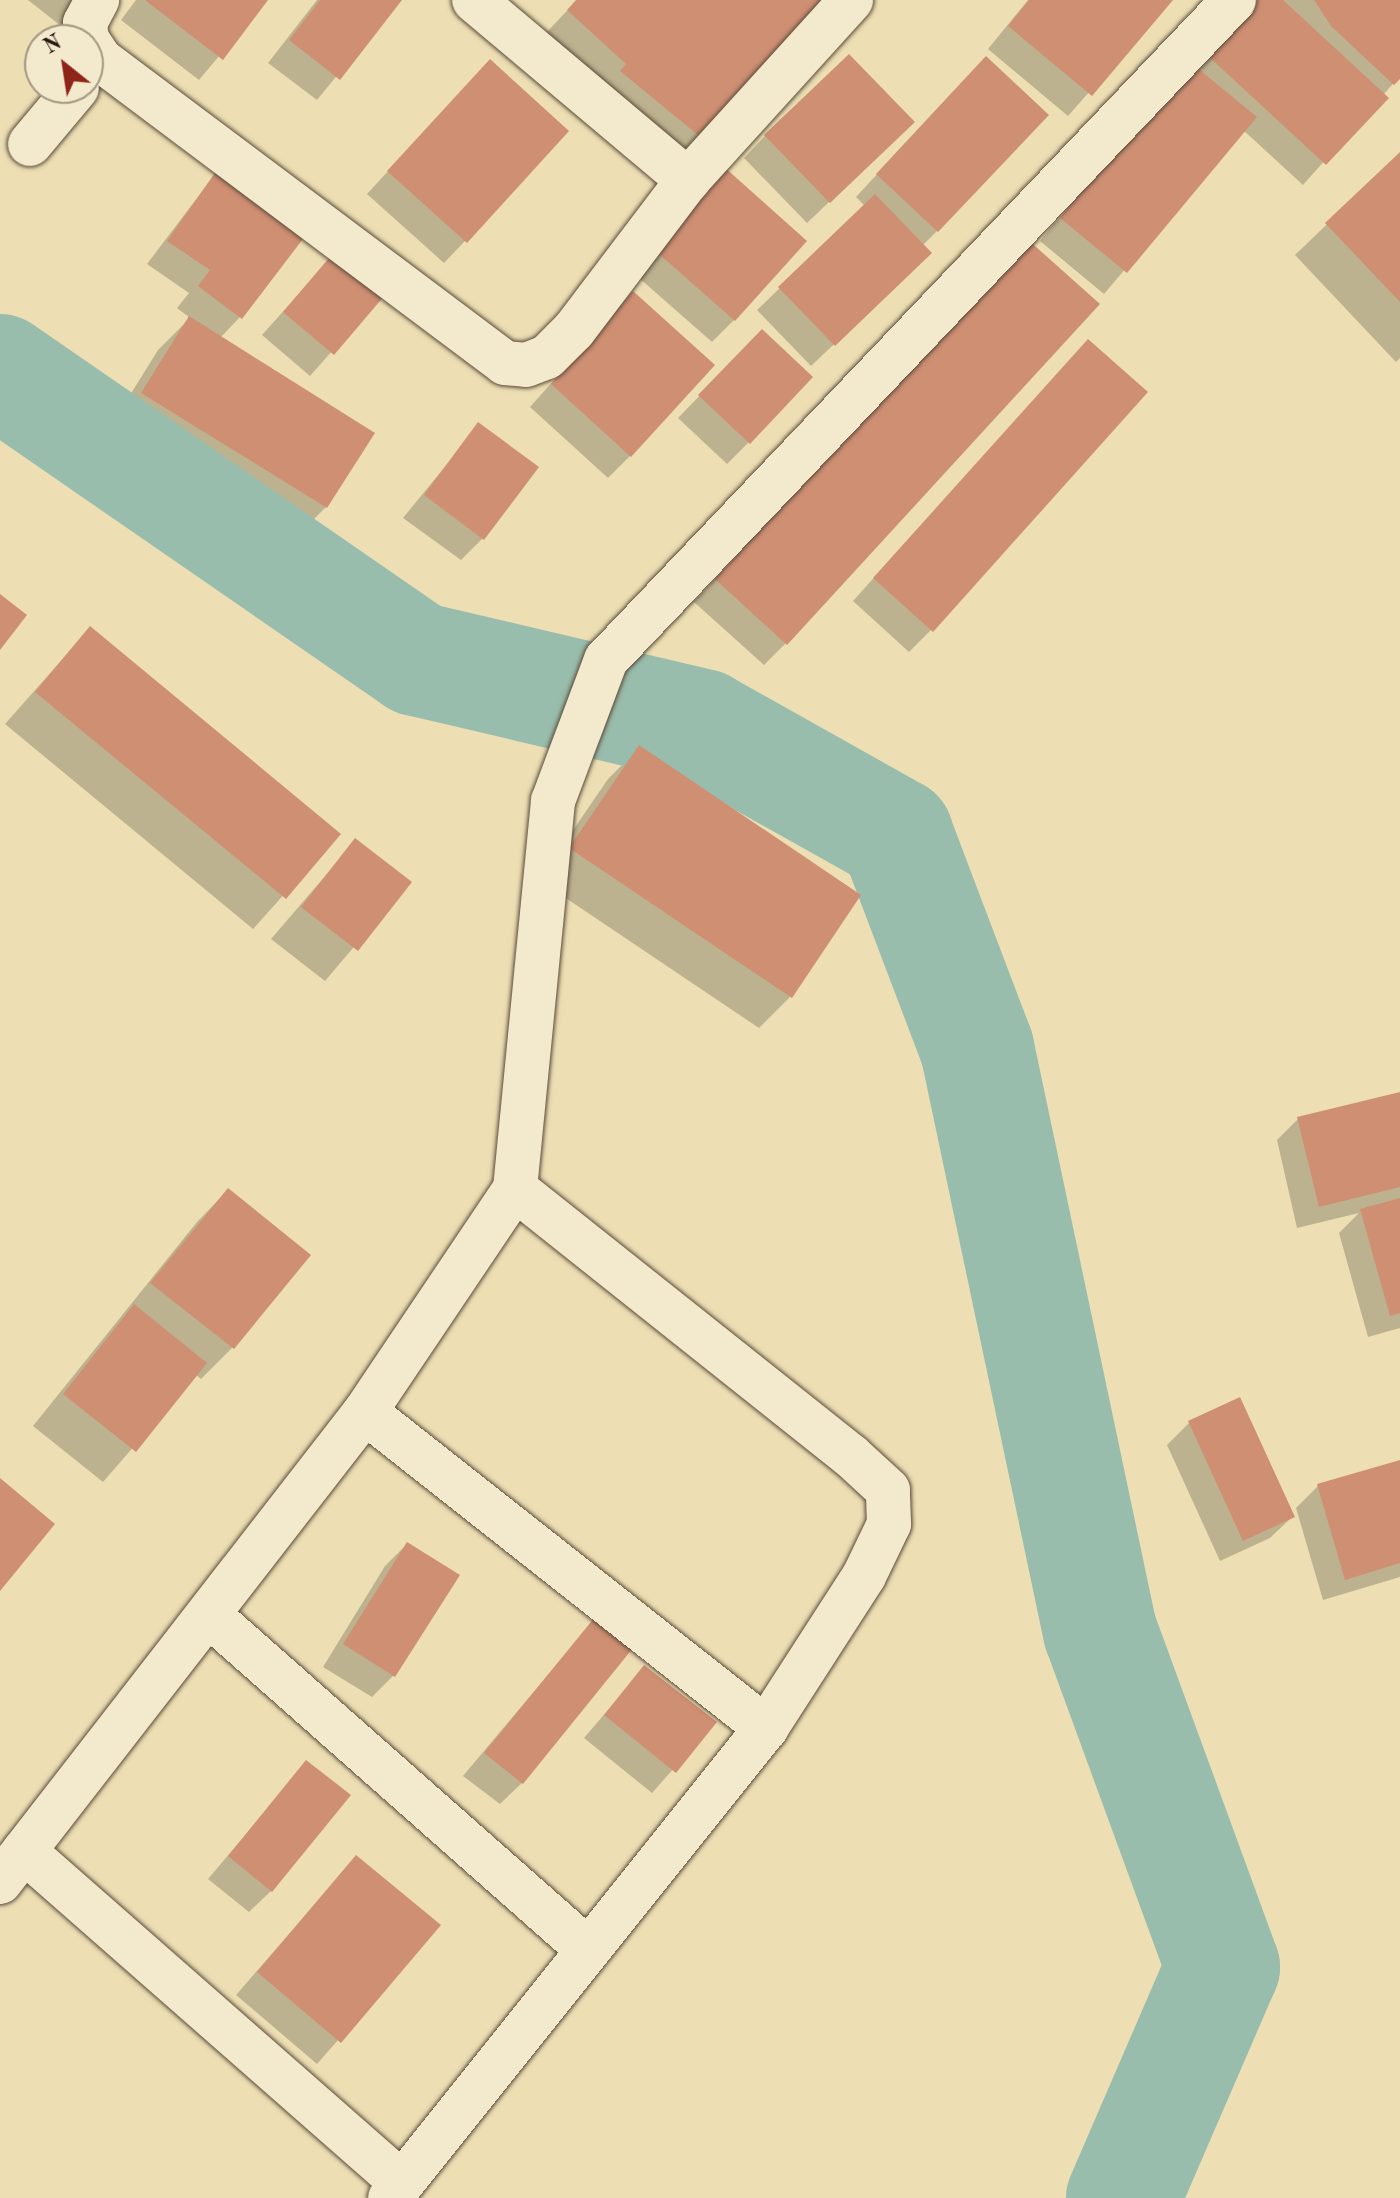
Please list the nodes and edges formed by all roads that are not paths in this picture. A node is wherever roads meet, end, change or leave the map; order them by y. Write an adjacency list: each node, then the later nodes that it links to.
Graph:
1 (97, 0): 5 (street)
2 (474, 0): 9 (street)
3 (851, 0): 9 (street)
4 (1231, 1): 10 (street)
5 (85, 24)
6 (104, 73): 9 (street)
7 (58, 104): 8 (street)
8 (30, 144)
9 (688, 180)
10 (515, 1189): 11 (street); 13 (street)
11 (365, 1412): 12 (street); 13 (street)
12 (209, 1615): 14 (street); 15 (street)
13 (766, 1728): 15 (street)
14 (12, 1866): 16 (street)
15 (587, 1949): 16 (street)
16 (396, 2190)

